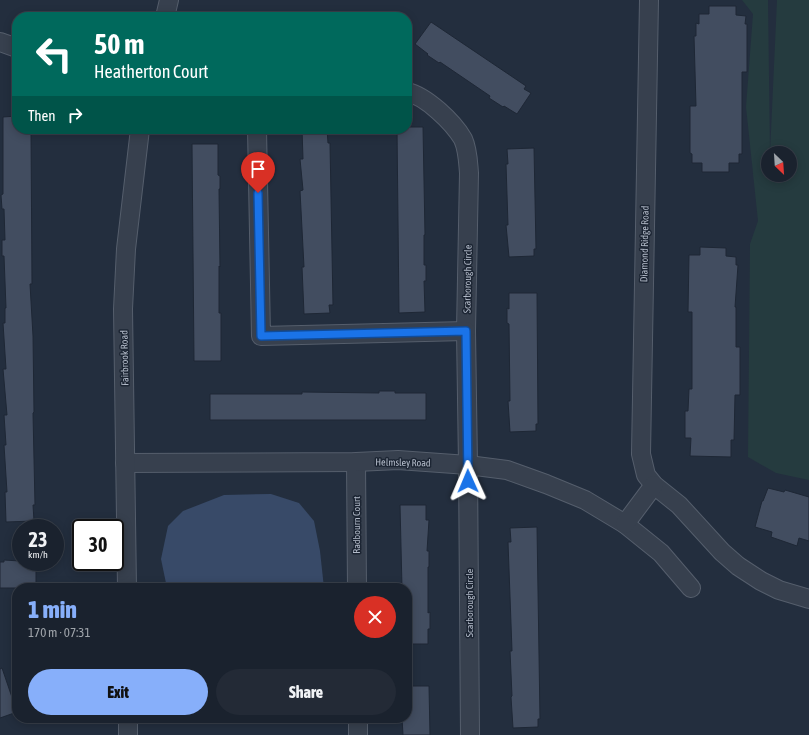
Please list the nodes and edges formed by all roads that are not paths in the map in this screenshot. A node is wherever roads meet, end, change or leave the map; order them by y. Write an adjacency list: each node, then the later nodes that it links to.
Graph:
1 (169, 0): 3 (street)
2 (649, 0): 13 (street, Diamond Ridge Road)
3 (165, 12)
4 (0, 42): 5 (street)
5 (12, 46)
6 (412, 93): 9 (street, Scarborough Circle)
7 (139, 134): 11 (street, Fairbrook Road)
8 (257, 134): 9 (street)
9 (466, 331): 12 (street, Scarborough Circle)
10 (356, 462): 11 (street, Helmsley Road); 12 (street, Helmsley Road); 16 (street, Radbourn Court)
11 (125, 463): 15 (street, Fairbrook Road)
12 (468, 465): 14 (street, Helmsley Road); 23 (street, Scarborough Circle)
13 (654, 485): 14 (street); 18 (street, Diamond Ridge Road)
14 (625, 524): 17 (street, Helmsley Road)
15 (126, 583)
16 (357, 583)
17 (691, 588)
18 (809, 599)
19 (128, 723): 21 (street)
20 (358, 723): 22 (street)
21 (128, 735)
22 (358, 735)
23 (470, 735)

